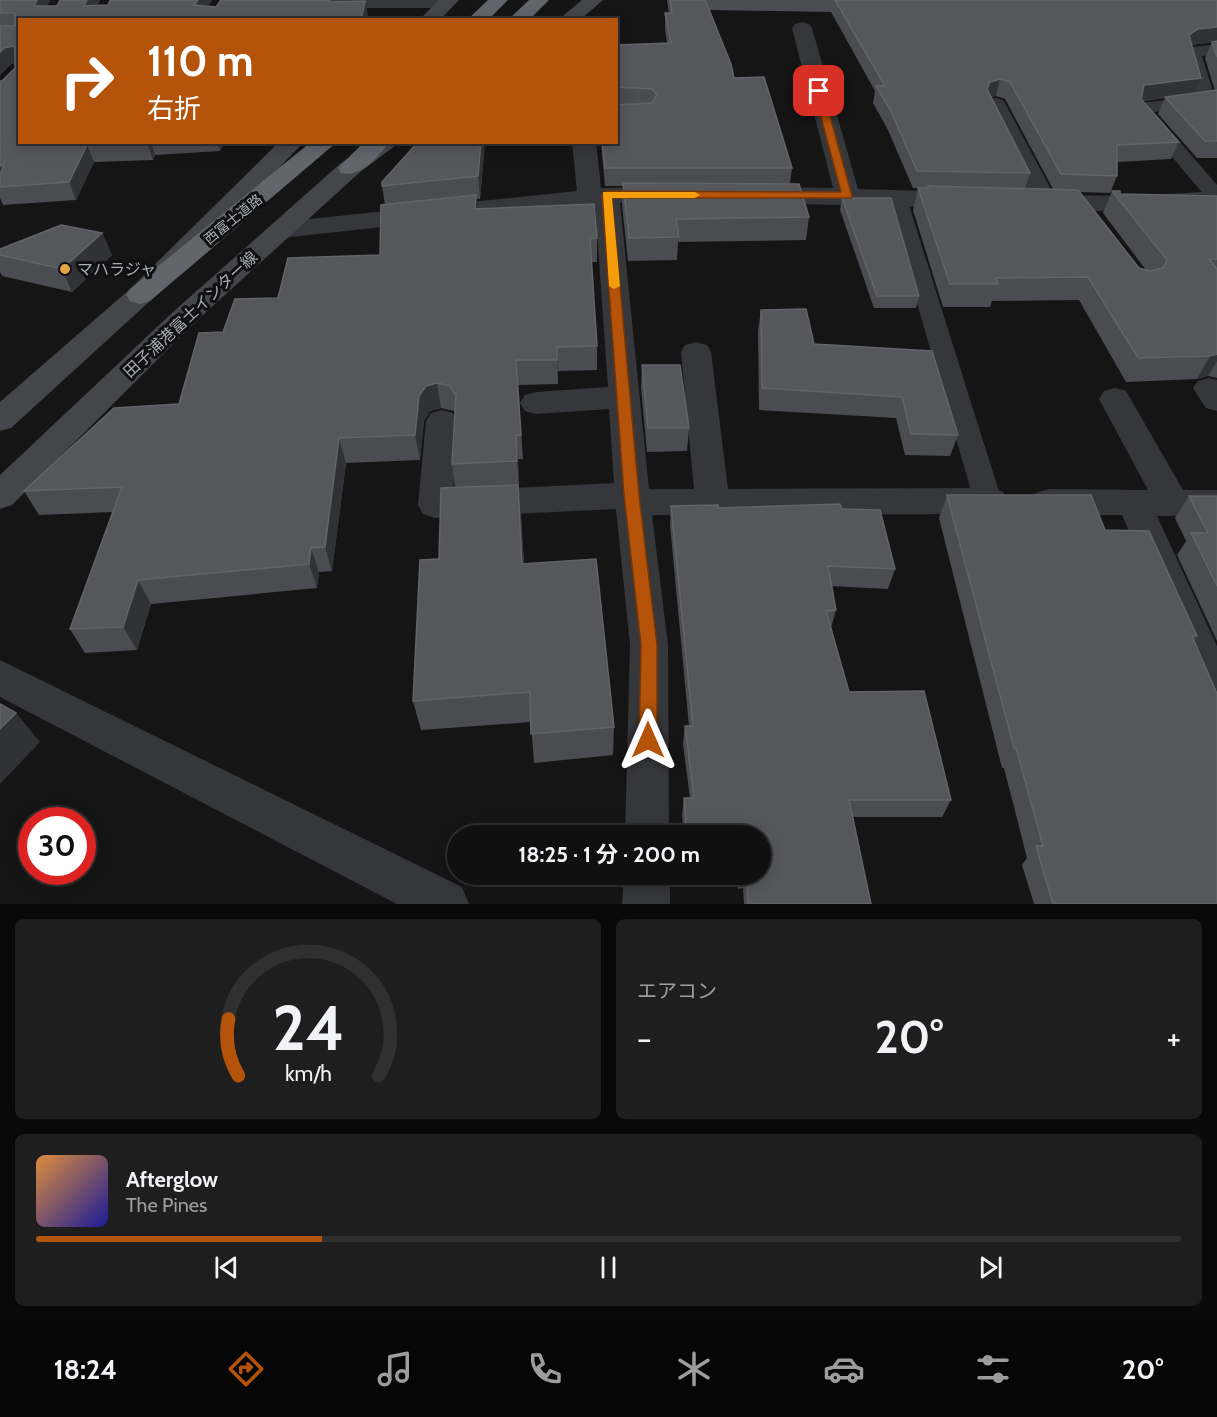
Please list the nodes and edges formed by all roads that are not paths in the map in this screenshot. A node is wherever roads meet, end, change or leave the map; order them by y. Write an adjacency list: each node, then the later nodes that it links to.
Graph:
1 (499, 0): 7 (highway)
2 (540, 0): 8 (highway)
3 (594, 0): 9 (main road)
4 (448, 1): 5 (lane); 6 (main road)
5 (316, 3)
6 (430, 18)
7 (478, 18)
8 (519, 18)
9 (570, 18)
10 (802, 28): 22 (street)
11 (1217, 49): 23 (lane)
12 (995, 105): 26 (street)
13 (290, 144): 29 (main road)
14 (324, 144): 29 (highway, 西富士道路)
15 (376, 144): 18 (highway)
16 (386, 144): 18 (main road, 田子浦港富士インター線)
17 (585, 144): 21 (street)
18 (350, 168): 27 (main road, 田子浦港富士インター線)
19 (687, 195): 21 (street)
20 (733, 195): 22 (street)
21 (599, 196): 27 (street); 31 (street)
22 (847, 196): 24 (street)
23 (1217, 198): 26 (street)
24 (897, 199): 25 (street); 38 (lane)
25 (988, 201)
26 (1079, 203): 28 (street)
27 (281, 230): 36 (main road, 田子浦港富士インター線)
28 (1100, 230)
29 (140, 295): 34 (main road)
30 (696, 352): 39 (street)
31 (623, 397): 33 (street); 37 (street)
32 (1114, 399): 41 (street)
33 (536, 402)
34 (0, 420)
35 (442, 421): 37 (street)
36 (0, 496)
37 (632, 499): 39 (street); 45 (street)
38 (988, 501): 39 (street); 40 (street)
39 (712, 502)
40 (1134, 503): 41 (street); 44 (street)
41 (1173, 503): 42 (street)
42 (1217, 503)
43 (0, 677): 47 (street)
44 (1217, 690)
45 (647, 825)
46 (647, 885): 48 (street)
47 (445, 904)
48 (646, 904)

